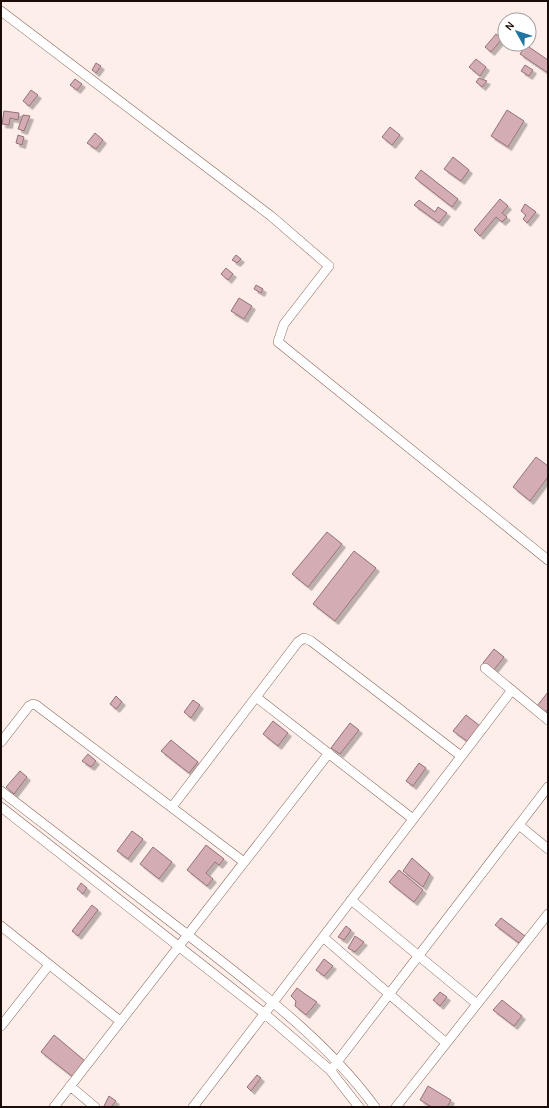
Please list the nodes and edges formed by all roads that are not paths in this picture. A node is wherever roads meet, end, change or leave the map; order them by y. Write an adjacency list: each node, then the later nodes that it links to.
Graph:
1 (1, 11): 2 (street)
2 (548, 560)
3 (485, 668): 4 (street)
4 (512, 690): 6 (street); 9 (street)
5 (256, 697): 8 (street); 9 (street); 13 (street)
6 (548, 720)
7 (1, 742): 13 (street)
8 (328, 753): 14 (street); 17 (street)
9 (461, 756): 14 (street)
10 (548, 787): 15 (street)
11 (1, 791): 21 (street)
12 (1, 807): 23 (street)
13 (172, 807): 17 (street)
14 (414, 819): 18 (street)
15 (519, 825): 16 (street); 24 (street)
16 (548, 848)
17 (244, 862): 21 (street)
18 (351, 900): 22 (street); 24 (street)
19 (548, 914): 28 (street)
20 (1, 926): 25 (street)
21 (187, 935): 23 (street); 27 (street)
22 (323, 938): 26 (street); 27 (street)
23 (178, 946): 29 (street); 30 (street)
24 (419, 956): 26 (street); 28 (street)
25 (49, 965): 30 (street); 31 (street)
26 (389, 995): 32 (street); 33 (street)
27 (274, 1002): 29 (street); 33 (street)
28 (477, 1004): 32 (street)
29 (264, 1014): 34 (street); 38 (street)
30 (120, 1021): 35 (street)
31 (1, 1026)
32 (446, 1044): 41 (street)
33 (338, 1062): 34 (street); 40 (street)
34 (330, 1070): 39 (street)
35 (70, 1086): 36 (street); 37 (street)
36 (54, 1107)
37 (95, 1107)
38 (193, 1107)
39 (359, 1107)
40 (375, 1107)
41 (396, 1107)

